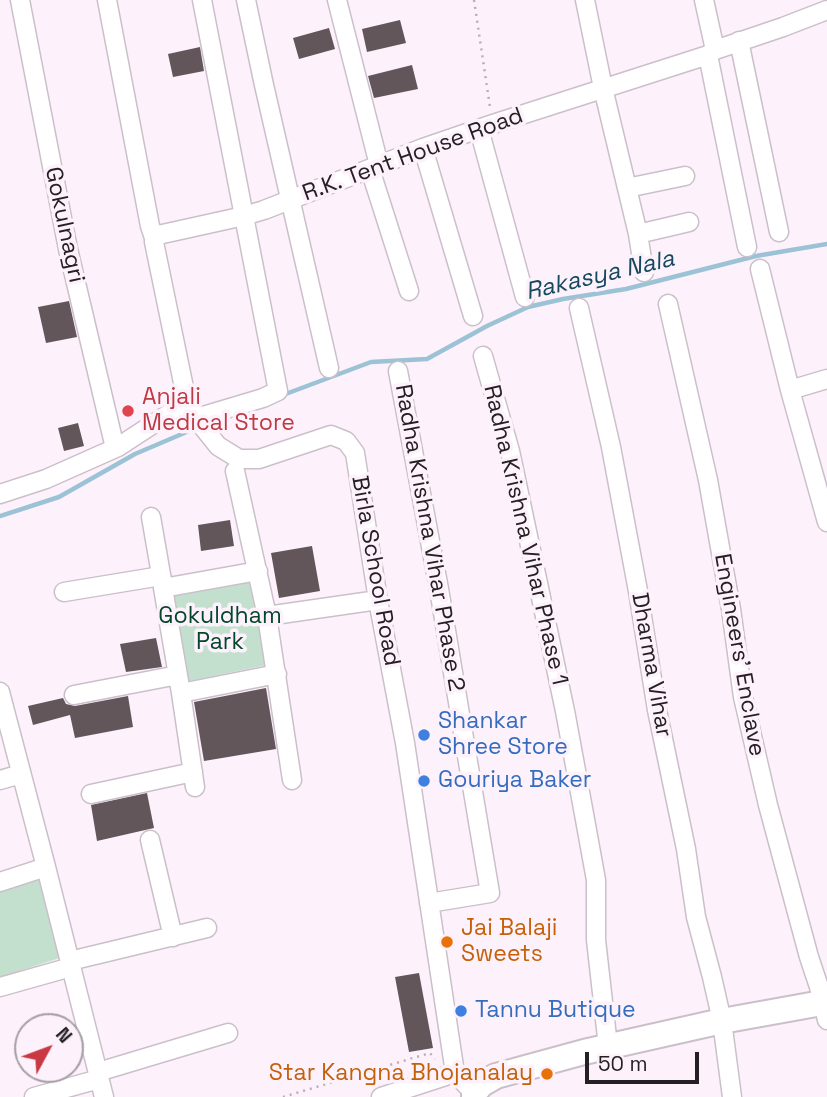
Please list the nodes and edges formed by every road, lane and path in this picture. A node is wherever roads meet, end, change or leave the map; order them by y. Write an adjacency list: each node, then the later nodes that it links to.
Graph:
1 (20, 0): 38 (street, Gokulnagri)
2 (107, 0): 23 (street)
3 (202, 0): 19 (street)
4 (246, 0): 18 (street)
5 (337, 0): 15 (street)
6 (474, 0): 13 (path)
7 (586, 0): 12 (street)
8 (704, 0): 11 (street)
9 (827, 9): 10 (street, R.K. Tent House Road)
10 (739, 41): 11 (street, R.K. Tent House Road); 21 (street)
11 (712, 52): 12 (street, R.K. Tent House Road); 24 (street)
12 (603, 88): 13 (street, R.K. Tent House Road); 17 (street)
13 (486, 126): 14 (street, R.K. Tent House Road); 28 (street)
14 (424, 148): 15 (street, R.K. Tent House Road); 31 (street)
15 (374, 167): 18 (street, R.K. Tent House Road); 27 (street)
16 (685, 176): 17 (street)
17 (627, 188): 22 (street)
18 (290, 201): 19 (street, R.K. Tent House Road); 33 (street)
19 (244, 216): 23 (street, R.K. Tent House Road); 37 (street)
20 (689, 222): 22 (street)
21 (779, 232)
22 (638, 234): 26 (street)
23 (155, 238): 37 (street)
24 (747, 247)
25 (760, 270): 36 (street)
26 (644, 272)
27 (409, 291)
28 (525, 297)
29 (668, 304): 65 (street, Engineers' Enclave)
30 (579, 308): 66 (street, Dharma Vihar)
31 (473, 316)
32 (483, 356): 68 (street, Radha Krishna Vihar Phase 1)
33 (329, 368)
34 (398, 370): 60 (street, Radha Krishna Vihar Phase 2)
35 (827, 379): 36 (street)
36 (790, 390): 39 (street)
37 (197, 418): 38 (street); 47 (street, Birla School Road)
38 (115, 448): 41 (street)
39 (819, 459): 43 (street)
40 (235, 471): 44 (street)
41 (0, 494)
42 (151, 516): 45 (street)
43 (827, 522)
44 (258, 571): 45 (street); 48 (street)
45 (162, 582): 46 (street); 50 (street)
46 (64, 592)
47 (378, 600): 48 (street); 60 (street, Birla School Road)
48 (267, 616): 49 (street)
49 (277, 674): 50 (street); 55 (street)
50 (180, 684): 52 (street); 56 (street)
51 (0, 692): 53 (street)
52 (74, 695)
53 (21, 774): 54 (street); 58 (street)
54 (0, 780)
55 (292, 780)
56 (91, 794)
57 (150, 840): 62 (street)
58 (47, 867): 59 (street); 63 (street)
59 (0, 882)
60 (429, 903): 69 (street, Birla School Road)
61 (207, 928): 62 (street)
62 (173, 937): 63 (street)
63 (70, 964): 64 (street); 70 (street)
64 (0, 987)
65 (825, 1008): 66 (street)
66 (722, 1021): 68 (street); 76 (street, Dharma Vihar)
67 (228, 1033): 70 (street)
68 (608, 1046): 71 (street)
69 (452, 1074): 71 (street); 74 (path); 75 (street)
70 (98, 1075): 72 (street); 73 (street)
71 (474, 1095)
72 (34, 1097)
73 (104, 1097)
74 (283, 1097)
75 (381, 1097)
76 (732, 1097)

